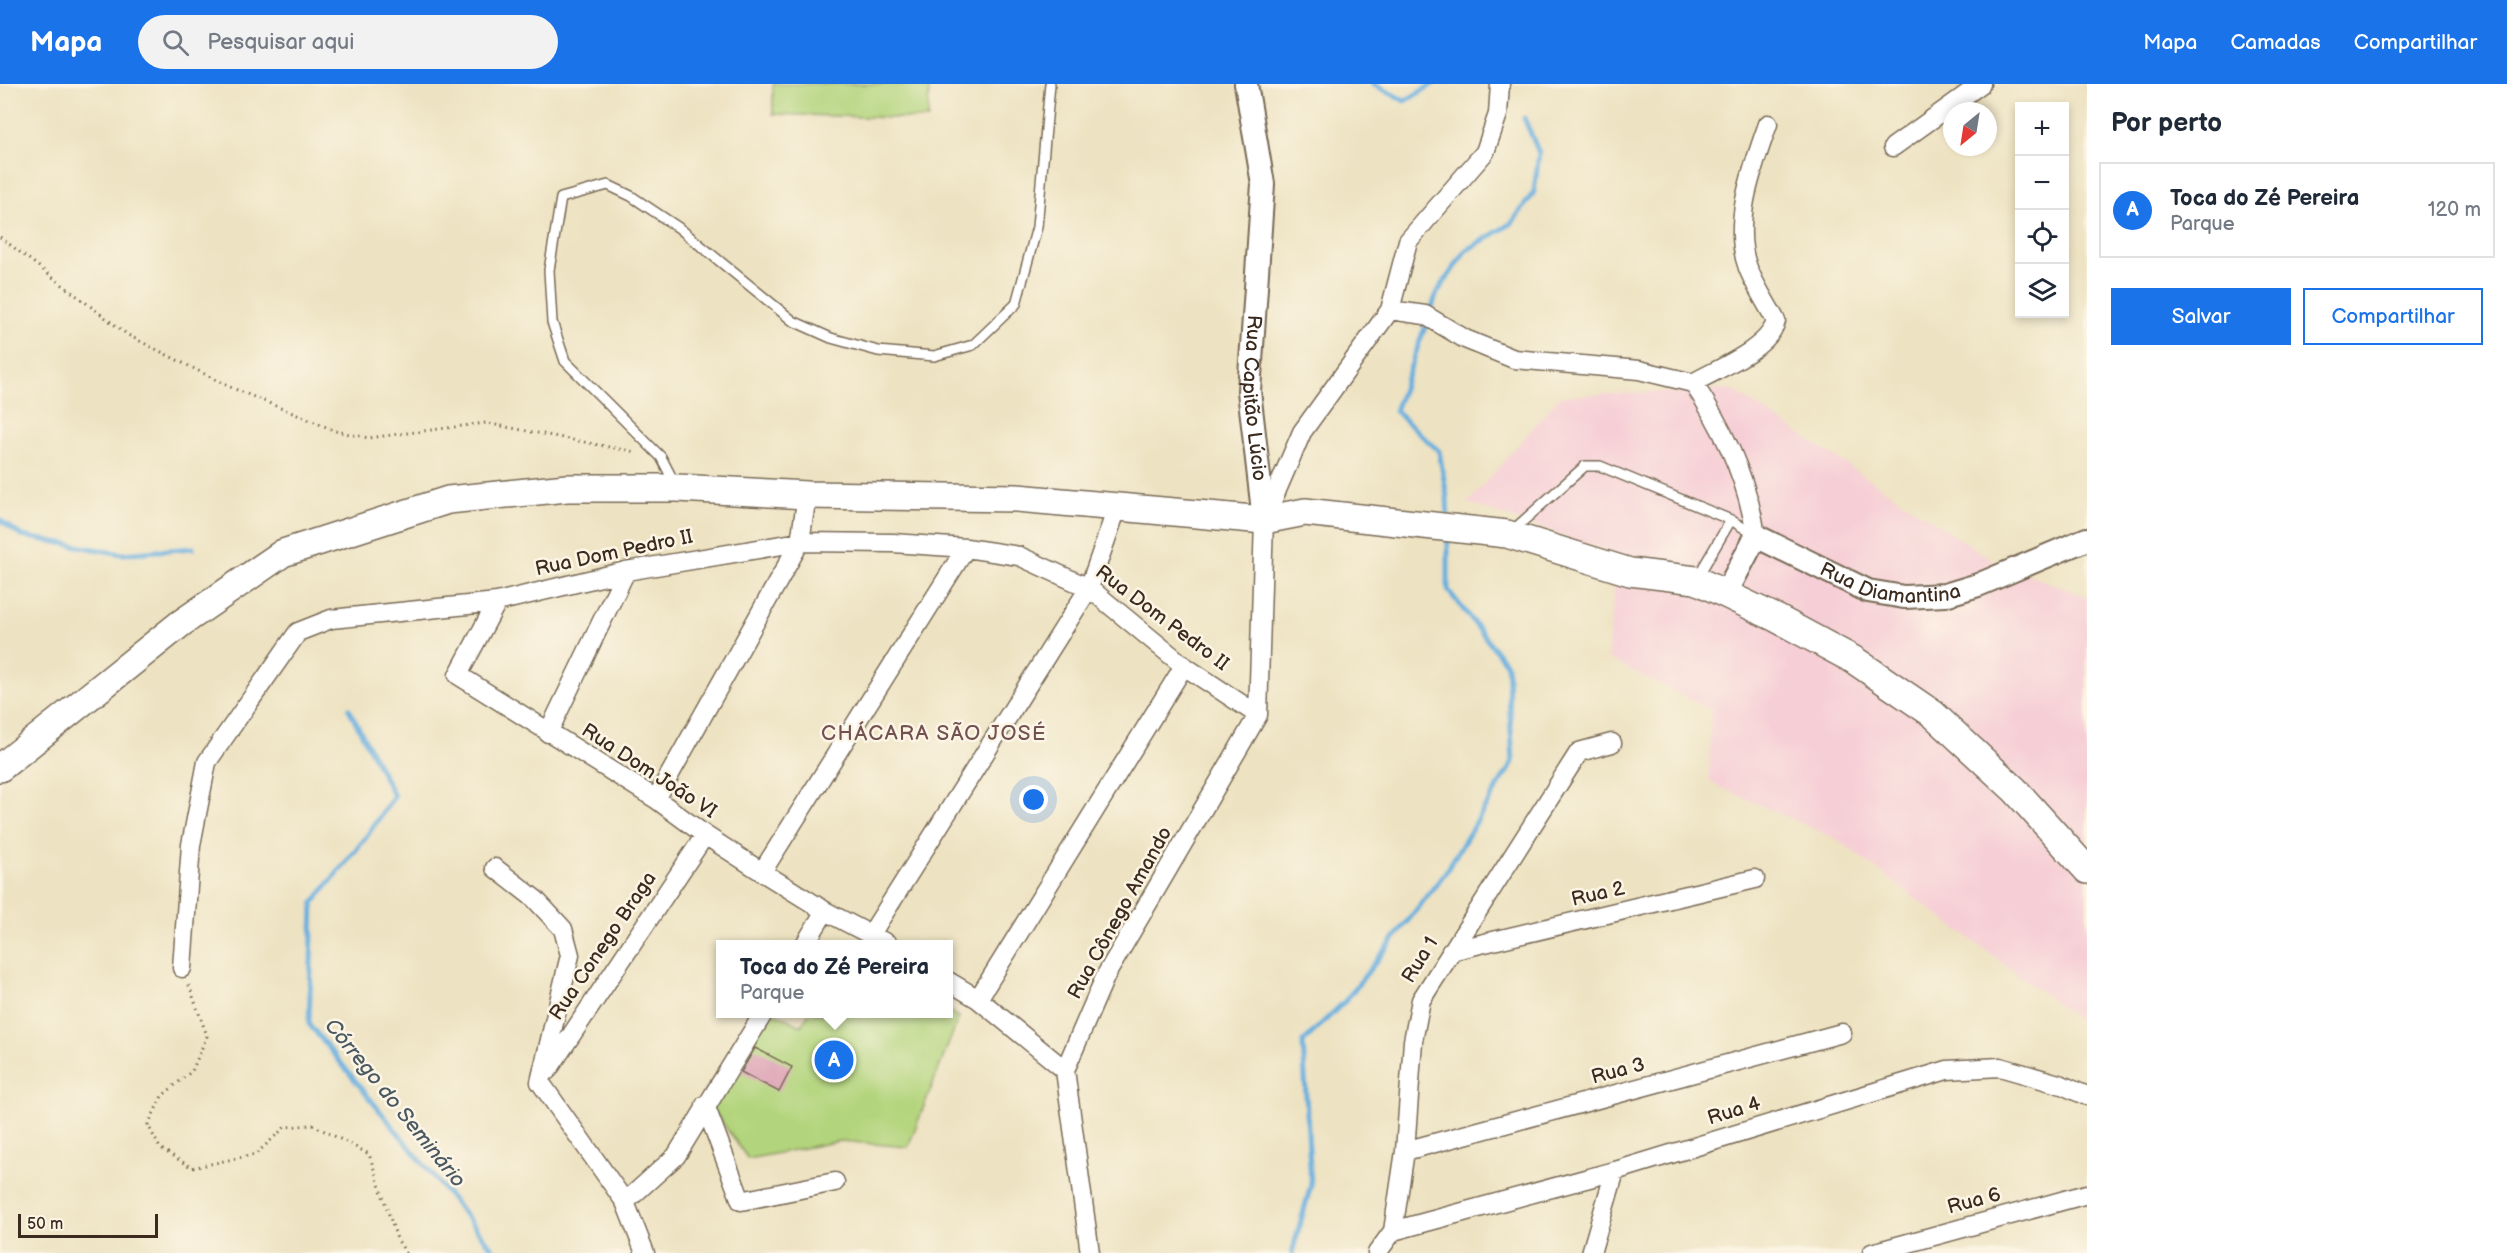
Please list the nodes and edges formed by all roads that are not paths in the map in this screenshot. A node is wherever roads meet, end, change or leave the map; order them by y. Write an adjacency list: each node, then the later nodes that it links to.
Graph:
1 (1050, 84): 9 (lane)
2 (1246, 84): 12 (street, Rua Capitão Lúcio)
3 (1500, 84): 7 (street)
4 (1981, 84): 6 (street)
5 (1768, 124): 8 (street)
6 (1893, 147)
7 (1390, 310): 8 (street); 12 (street)
8 (1693, 384): 15 (street)
9 (676, 488): 10 (main road); 28 (main road)
10 (807, 495): 11 (main road); 17 (street)
11 (1118, 508): 12 (main road); 21 (street)
12 (1264, 520): 14 (main road); 25 (street, Rua Capitão Lúcio)
13 (1731, 520): 14 (lane); 15 (lane); 20 (lane)
14 (1508, 534): 20 (main road)
15 (1756, 536): 16 (street, Rua Diamantina); 22 (street)
16 (2087, 539)
17 (800, 542): 18 (street, Rua Dom Pedro II); 19 (street, Rua Dom Pedro II); 29 (street)
18 (966, 548): 21 (street, Rua Dom Pedro II); 33 (street)
19 (626, 571): 23 (street, Rua Dom Pedro II); 26 (street)
20 (1696, 580): 22 (main road)
21 (1089, 588): 24 (street, Rua Dom Pedro II); 36 (street)
22 (1725, 595): 32 (main road)
23 (497, 602): 26 (street, Rua Dom João VI); 40 (street, Rua Dom Pedro II)
24 (1184, 666): 25 (street, Rua Dom Pedro II); 42 (street)
25 (1258, 715): 45 (street, Rua Cônego Amando)
26 (548, 733): 29 (street, Rua Dom João VI)
27 (1612, 742): 39 (street, Rua 1)
28 (0, 768)
29 (656, 799): 30 (street, Rua Dom João VI)
30 (705, 835): 33 (street, Rua Dom João VI); 46 (street, Rua Conego Braga)
31 (495, 868): 46 (street)
32 (2087, 870)
33 (762, 872): 35 (street, Rua Dom João VI)
34 (1755, 879): 39 (street, Rua 2)
35 (825, 911): 36 (street, Rua Dom João VI); 37 (street)
36 (871, 934): 38 (street, Rua Dom João VI)
37 (808, 940)
38 (880, 940)
39 (1451, 951): 49 (street, Rua 1)
40 (182, 968)
41 (953, 984): 42 (street)
42 (978, 999): 45 (street)
43 (760, 1018): 48 (street)
44 (1842, 1033): 49 (street, Rua 3)
45 (1065, 1070): 57 (street)
46 (540, 1082): 53 (street)
47 (2087, 1096): 50 (street, Rua 4)
48 (705, 1105): 51 (street); 53 (street)
49 (1405, 1151): 54 (street, Rua 1)
50 (1615, 1171): 54 (street, Rua 4); 59 (street)
51 (835, 1182)
52 (2087, 1194): 55 (street, Rua 6)
53 (625, 1202): 56 (street)
54 (1393, 1231): 58 (street, Rua 1)
55 (1875, 1252)
56 (645, 1253)
57 (1090, 1253)
58 (1377, 1253)
59 (1591, 1253)

